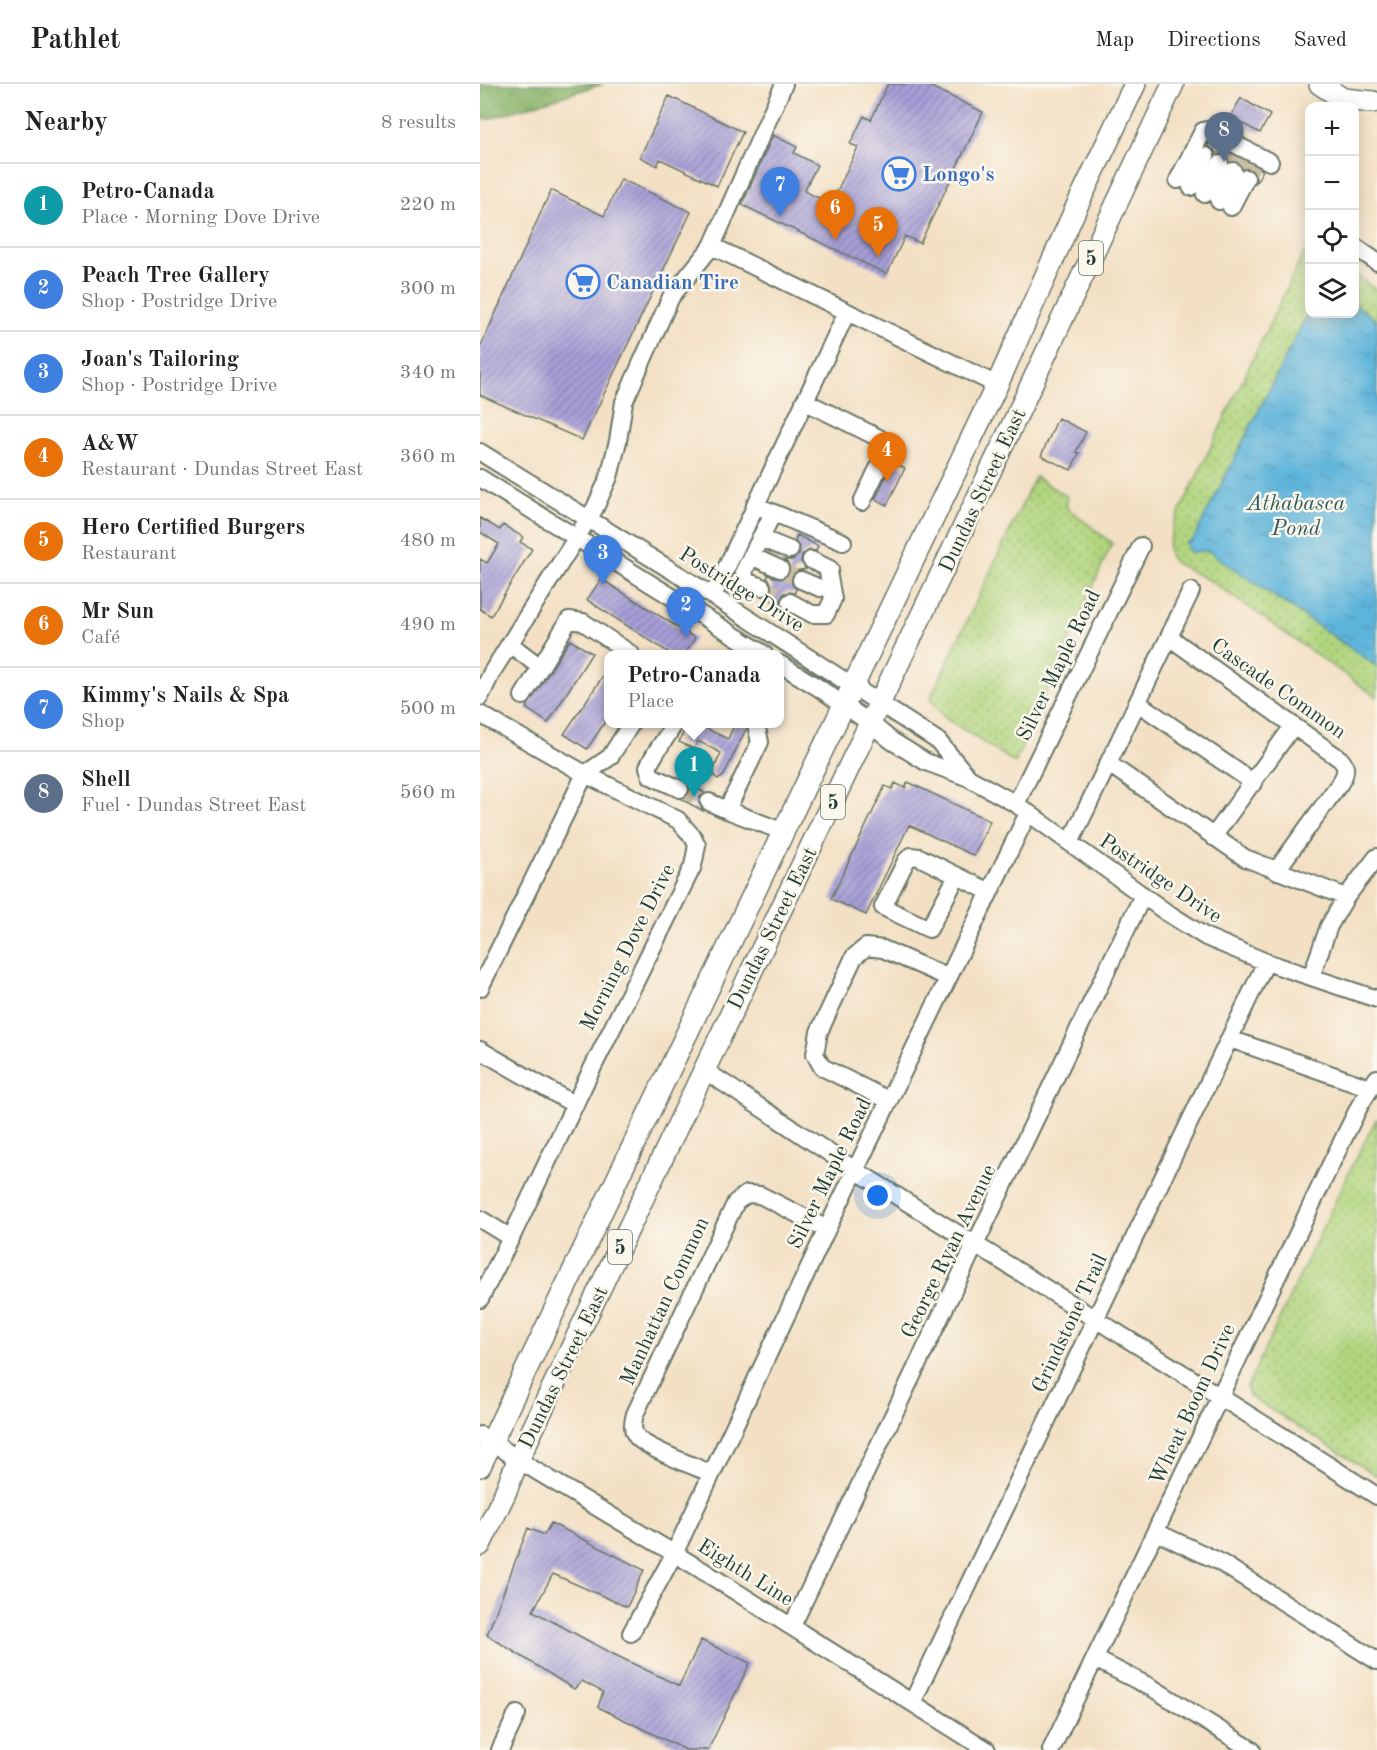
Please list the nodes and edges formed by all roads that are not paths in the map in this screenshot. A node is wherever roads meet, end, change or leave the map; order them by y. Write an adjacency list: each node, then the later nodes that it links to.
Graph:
1 (784, 84): 9 (street)
2 (1135, 84): 13 (main road, Dundas Street East / 5)
3 (1173, 84): 46 (main road, Dundas Street East / 5)
4 (1320, 84): 6 (main road)
5 (1359, 84): 6 (main road)
6 (1375, 104)
7 (1236, 156): 8 (street); 8 (street); 8 (street)
8 (1205, 194)
9 (712, 246): 12 (street); 20 (street)
10 (1359, 249): 11 (street)
11 (1377, 262)
12 (847, 312): 13 (street); 14 (street)
13 (997, 385): 42 (main road, Dundas Street East / 5)
14 (804, 401): 17 (street); 18 (street)
15 (480, 452): 20 (street, Postridge Drive)
16 (480, 478): 21 (street)
17 (862, 502)
18 (756, 505): 19 (street); 33 (street)
19 (773, 513): 22 (street); 23 (street)
20 (588, 519): 21 (street); 33 (street, Postridge Drive)
21 (576, 538): 36 (street); 37 (street)
22 (760, 538): 25 (street); 26 (street)
23 (843, 542)
24 (1141, 546): 60 (street, Silver Maple Road)
25 (790, 550)
26 (751, 556): 28 (street); 30 (street)
27 (811, 560): 34 (street)
28 (780, 569)
29 (801, 580): 31 (street)
30 (762, 587)
31 (820, 588)
32 (1191, 591): 35 (street)
33 (715, 598): 42 (street, Postridge Drive)
34 (790, 602)
35 (1169, 638): 45 (street); 50 (street, Cascade Common)
36 (510, 644): 41 (street); 44 (street)
37 (734, 646): 39 (street)
38 (625, 650): 41 (street)
39 (749, 650)
40 (784, 666): 47 (street, Postridge Drive)
41 (540, 667): 43 (street)
42 (853, 687): 46 (street, Postridge Drive); 47 (main road, Dundas Street East / 5)
43 (523, 696)
44 (480, 697)
45 (1138, 703): 54 (street); 57 (street)
46 (880, 704): 49 (main road, Dundas Street East / 5); 56 (street, Postridge Drive)
47 (844, 706): 49 (street, Postridge Drive); 62 (main road, Dundas Street East / 5)
48 (480, 714): 55 (street, Morning Dove Drive)
49 (870, 723): 56 (street, Postridge Drive); 78 (main road, Dundas Street East / 5)
50 (1293, 726): 57 (street); 66 (street, Cascade Common)
51 (628, 728): 55 (street)
52 (672, 728): 58 (street)
53 (757, 728): 61 (street)
54 (1109, 764): 63 (street); 64 (street)
55 (585, 774): 74 (street); 81 (street, Morning Dove Drive)
56 (969, 778): 60 (street, Postridge Drive)
57 (1254, 783): 63 (street)
58 (681, 789)
59 (709, 802): 61 (street)
60 (1022, 808): 64 (street, Postridge Drive); 68 (street, Silver Maple Road)
61 (727, 810): 62 (street)
62 (784, 832): 90 (main road, Dundas Street East / 5)
63 (1213, 837): 66 (street)
64 (1070, 843): 69 (street, Postridge Drive)
65 (1377, 857): 70 (street)
66 (1276, 871): 70 (street)
67 (957, 876): 67 (street); 68 (street)
68 (988, 891): 72 (street, Silver Maple Road)
69 (1143, 895): 71 (street, Postridge Drive); 86 (street, George Ryan Avenue)
70 (1346, 897): 73 (street)
71 (1266, 962): 73 (street, Postridge Drive); 76 (street, Grindstone Trail)
72 (947, 976): 80 (street, Silver Maple Road); 80 (street)
73 (1311, 977): 75 (street, Postridge Drive)
74 (480, 988)
75 (1377, 999)
76 (1230, 1039): 79 (street); 88 (street, Grindstone Trail)
77 (480, 1050): 81 (street)
78 (704, 1070): 82 (street); 91 (main road, Dundas Street East / 5)
79 (1374, 1083): 89 (street, Wheat Boom Drive)
80 (888, 1100): 82 (street, Silver Maple Road)
81 (575, 1105): 85 (street, Morning Dove Drive)
82 (855, 1170): 84 (street, Silver Maple Road); 86 (street)
83 (480, 1219): 85 (street)
84 (826, 1229): 93 (street, Silver Maple Road); 93 (street, Manhattan Common)
85 (511, 1239): 87 (street, Morning Dove Drive)
86 (976, 1246): 88 (street); 98 (street, George Ryan Avenue)
87 (480, 1299)
88 (1096, 1320): 89 (street); 102 (street, Grindstone Trail)
89 (1220, 1397): 94 (street); 95 (street, Wheat Boom Drive)
90 (486, 1438): 91 (street, Eighth Line); 92 (main road, Dundas Street East / 5)
91 (518, 1460): 96 (main road, Dundas Street East / 5); 97 (street, Eighth Line)
92 (480, 1466)
93 (710, 1473): 97 (street, Silver Maple Road)
94 (1377, 1496)
95 (1156, 1532): 100 (street, Wheat Boom Drive); 101 (street)
96 (480, 1545)
97 (674, 1554): 98 (street, Eighth Line); 99 (street, Silver Maple Road)
98 (792, 1626): 102 (street, Eighth Line)
99 (632, 1633)
100 (1095, 1659): 106 (street, Wheat Boom Drive); 107 (street)
101 (1377, 1661)
102 (912, 1703): 105 (street, Eighth Line)
103 (518, 1714): 104 (street)
104 (500, 1750)
105 (987, 1750)
106 (1051, 1750)
107 (1252, 1750)

